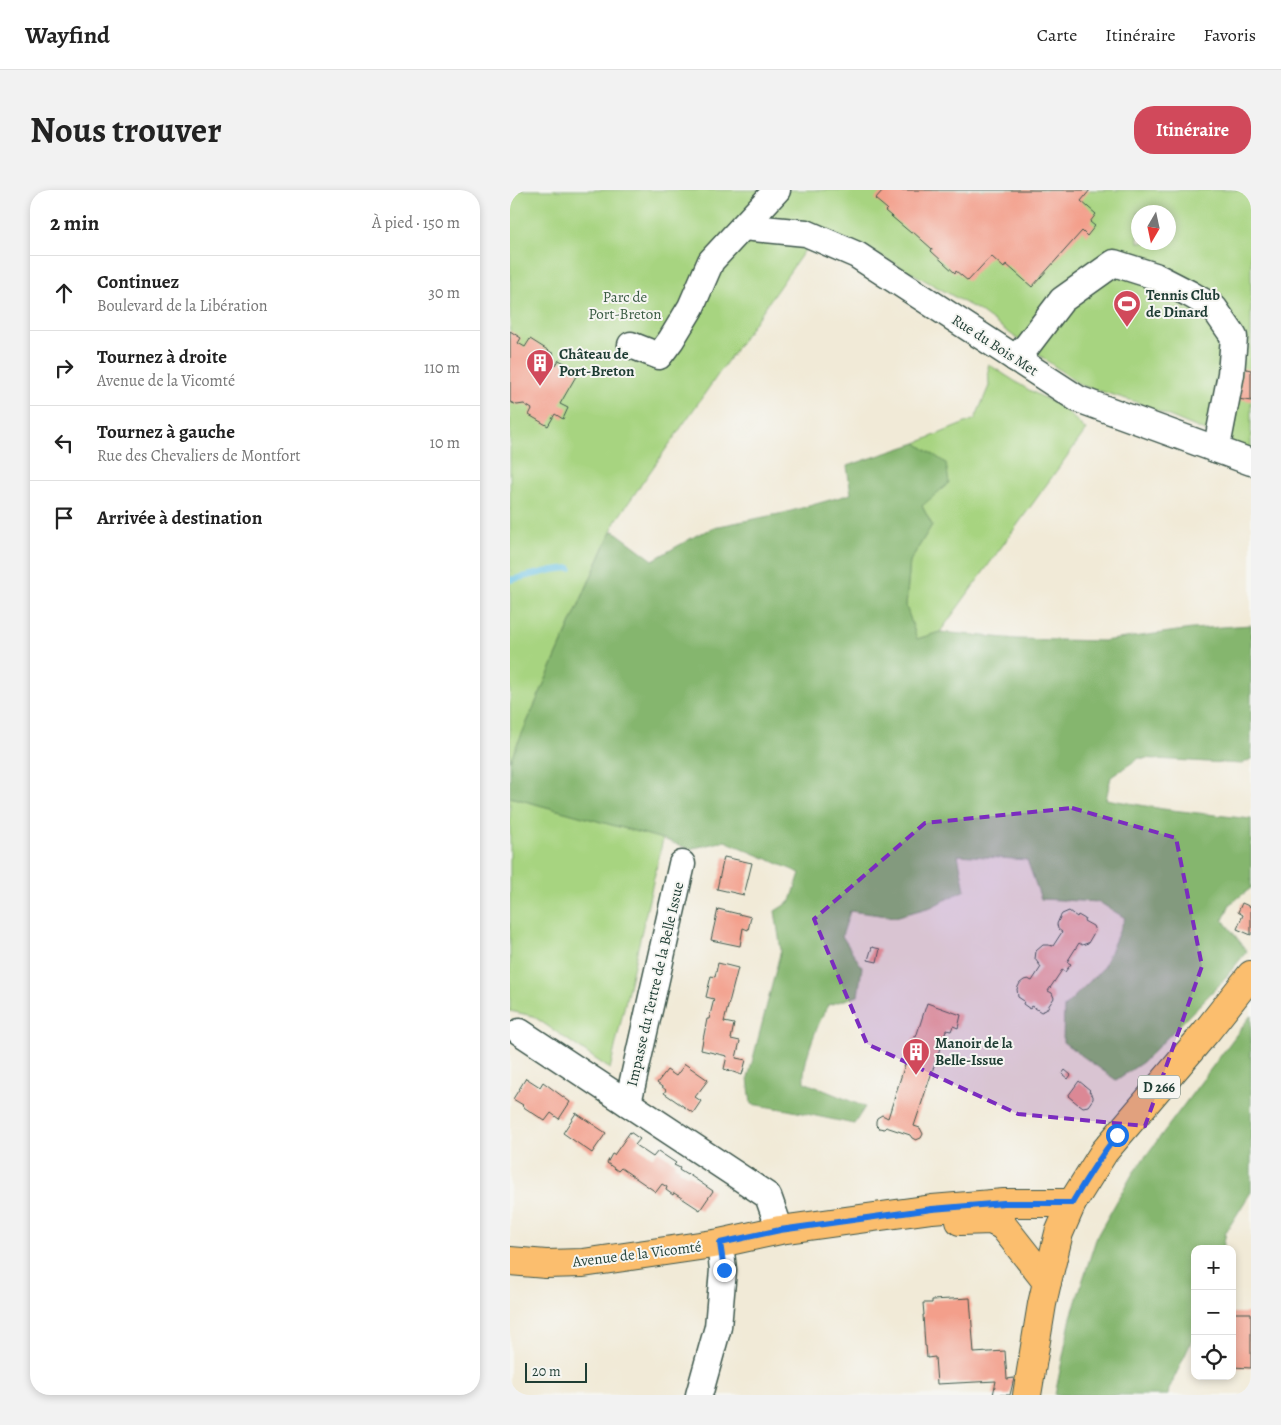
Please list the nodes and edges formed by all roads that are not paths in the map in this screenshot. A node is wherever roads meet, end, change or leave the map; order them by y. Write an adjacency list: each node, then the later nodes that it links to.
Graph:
1 (777, 190): 2 (street)
2 (743, 227): 3 (street); 4 (street, Rue du Bois Met)
3 (630, 345)
4 (1015, 358): 5 (street, Rue du Bois Met); 5 (street)
5 (1215, 449): 6 (street, Rue du Bois Met)
6 (1251, 462)
7 (682, 864): 10 (street, Impasse du Tertre de la Belle Issue)
8 (1251, 975): 11 (main road, D 266)
9 (520, 1032): 10 (street, Impasse du Tertre de la Belle Issue)
10 (628, 1103): 13 (street, Impasse du Tertre de la Belle Issue)
11 (1072, 1203): 12 (main road, Avenue de la Vicomté); 16 (main road)
12 (852, 1220): 13 (main road, Avenue de la Vicomté); 16 (main road, Avenue de la Vicomté)
13 (780, 1230): 14 (main road, Avenue de la Vicomté)
14 (720, 1243): 15 (main road, Avenue de la Vicomté); 17 (street)
15 (510, 1261)
16 (1047, 1282): 18 (main road)
17 (700, 1395)
18 (1027, 1395)

